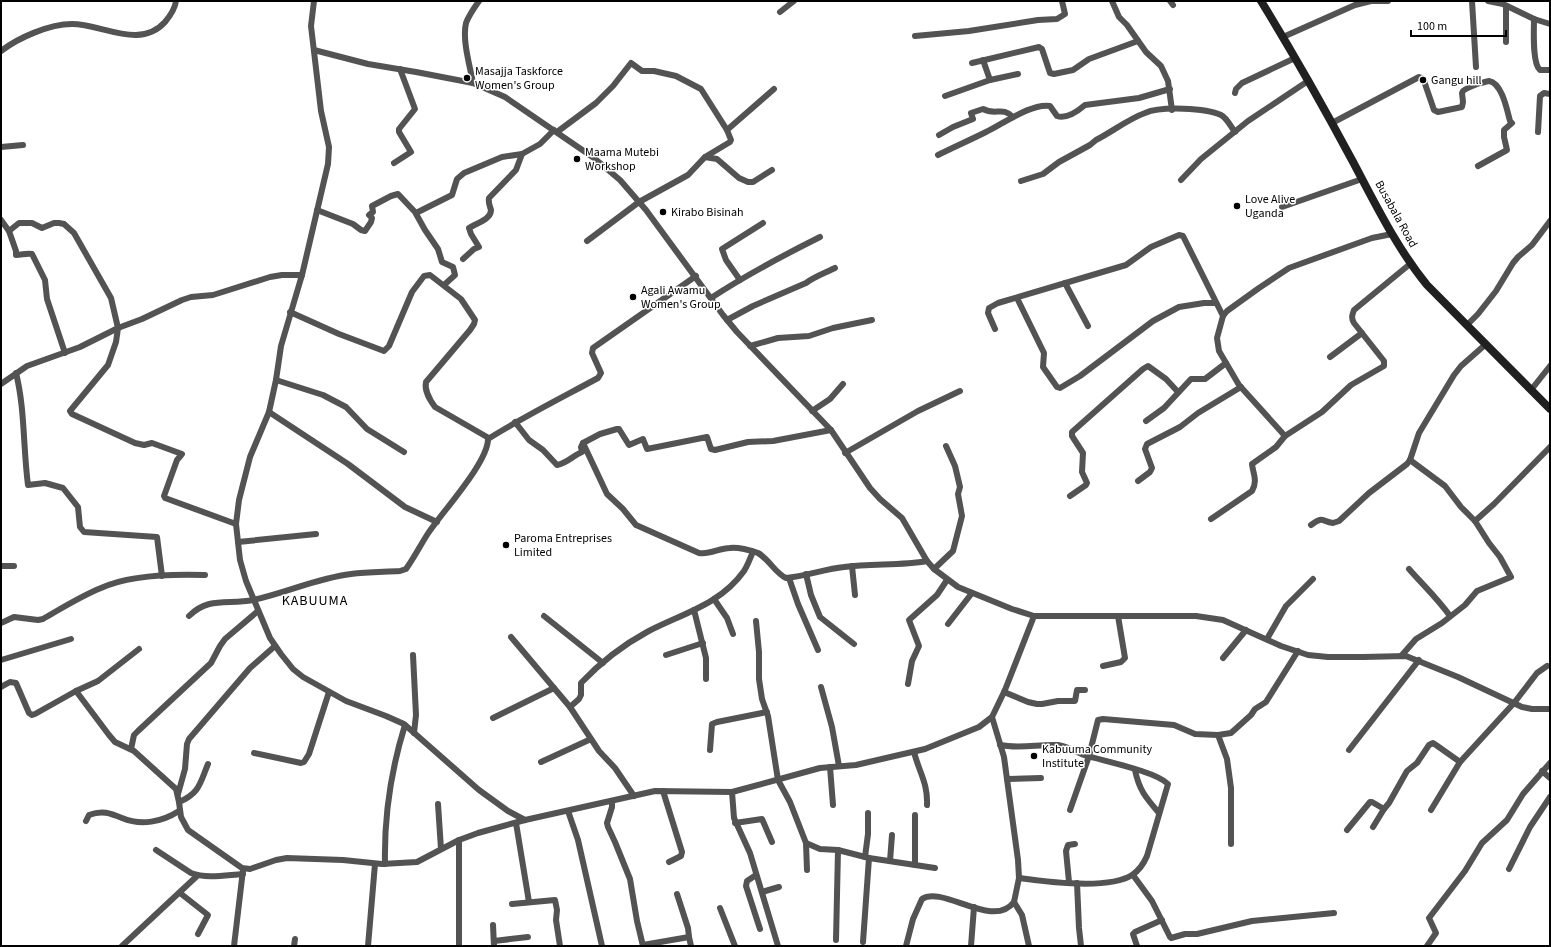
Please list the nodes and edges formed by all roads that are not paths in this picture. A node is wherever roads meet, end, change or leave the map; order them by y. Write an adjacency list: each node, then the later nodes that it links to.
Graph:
1 (176, 1): 20 (street)
2 (314, 1): 19 (street)
3 (479, 1): 30 (street)
4 (794, 1): 12 (street)
5 (1062, 1): 15 (street)
6 (1112, 1): 17 (street)
7 (1261, 1): 16 (street, Busabala Road)
8 (1388, 1): 16 (street)
9 (1472, 1): 24 (street)
10 (1488, 1): 11 (street)
11 (1505, 4): 13 (street); 18 (street)
12 (780, 12)
13 (1534, 19): 14 (street); 26 (street)
14 (1550, 24)
15 (915, 36)
16 (1283, 37): 21 (street, Busabala Road)
17 (1138, 41): 22 (street); 32 (street)
18 (1506, 42)
19 (314, 50): 25 (street); 57 (street)
20 (1, 51)
21 (1295, 58): 29 (street, Busabala Road); 33 (street)
22 (983, 60): 23 (street); 28 (street)
23 (972, 63)
24 (1476, 67)
25 (400, 70): 30 (street); 49 (street)
26 (1550, 70)
27 (1018, 74): 28 (street)
28 (990, 80): 35 (street)
29 (1308, 81): 38 (street, Busabala Road); 41 (street)
30 (473, 83): 40 (street)
31 (774, 89): 39 (street)
32 (1170, 89): 36 (street); 37 (street)
33 (1235, 93)
34 (1550, 94): 42 (street)
35 (945, 96)
36 (1172, 110): 41 (street); 54 (street)
37 (1012, 117): 43 (street); 47 (street)
38 (1332, 123): 50 (street); 52 (street, Busabala Road)
39 (727, 130): 40 (street); 48 (street)
40 (555, 131): 46 (street); 55 (street)
41 (1235, 132): 53 (street)
42 (1538, 132)
43 (939, 134)
44 (23, 145): 45 (street)
45 (1, 148)
46 (522, 154): 58 (street); 66 (street)
47 (938, 155)
48 (705, 157): 51 (street); 55 (street)
49 (394, 163)
50 (1478, 166)
51 (772, 170)
52 (1362, 179): 56 (street); 63 (street, Busabala Road)
53 (1181, 180)
54 (1021, 181)
55 (639, 202): 65 (street); 70 (street)
56 (1282, 207)
57 (317, 210): 58 (street); 69 (street)
58 (416, 213): 73 (street)
59 (1, 220): 62 (street)
60 (1550, 222): 81 (street)
61 (763, 223): 71 (street)
62 (9, 231): 83 (street); 88 (street)
63 (1392, 234): 67 (street, Busabala Road); 78 (street)
64 (820, 237): 71 (street)
65 (587, 241)
66 (463, 259)
67 (1410, 264): 81 (street, Busabala Road); 85 (street)
68 (835, 268): 79 (street)
69 (302, 275): 77 (street); 83 (street)
70 (696, 276): 74 (street); 104 (street)
71 (740, 280): 74 (street)
72 (1065, 283): 75 (street); 76 (street); 82 (street)
73 (444, 285): 77 (street); 107 (street)
74 (711, 298): 79 (street)
75 (1017, 298): 76 (street); 84 (street)
76 (1216, 303): 78 (street)
77 (290, 312): 93 (street)
78 (1223, 316): 90 (street)
79 (727, 320): 87 (street)
80 (872, 320): 87 (street)
81 (1467, 325): 86 (street, Busabala Road)
82 (1088, 326)
83 (118, 328): 88 (street); 119 (street)
84 (995, 329)
85 (1362, 334): 89 (street); 106 (street)
86 (1486, 344): 97 (street, Busabala Road); 113 (street)
87 (750, 346): 101 (street)
88 (65, 353): 92 (street)
89 (1330, 357)
90 (1226, 363): 96 (street); 99 (street)
91 (1550, 366): 97 (street)
92 (16, 372): 94 (street); 132 (street)
93 (276, 380): 102 (street); 111 (street)
94 (1, 384)
95 (843, 384): 101 (street)
96 (1241, 388): 106 (street); 114 (street)
97 (1531, 390): 100 (street, Busabala Road)
98 (960, 391): 112 (street)
99 (1178, 392): 103 (street); 115 (street)
100 (1550, 409)
101 (812, 411): 105 (street)
102 (269, 412): 118 (street); 119 (street)
103 (1146, 421)
104 (515, 422): 107 (street); 108 (street)
105 (831, 430): 108 (street); 112 (street)
106 (1285, 436): 116 (street)
107 (488, 440): 118 (street)
108 (583, 443): 123 (street)
109 (946, 446): 128 (street)
110 (1550, 447): 117 (street)
111 (404, 452)
112 (845, 453): 124 (street)
113 (1410, 460): 117 (street); 120 (street)
114 (1138, 481)
115 (1070, 496)
116 (1211, 519)
117 (1475, 521): 146 (street)
118 (437, 522): 139 (street)
119 (236, 524): 122 (street)
120 (1312, 525)
121 (316, 534): 122 (street)
122 (238, 542): 139 (street)
123 (753, 552): 133 (street); 138 (street)
124 (927, 561): 127 (street); 128 (street)
125 (1, 566): 126 (street)
126 (14, 566)
127 (852, 566): 130 (street); 137 (street)
128 (934, 569): 135 (street)
129 (1409, 569): 146 (street)
130 (806, 574): 133 (street); 156 (street)
131 (205, 575): 132 (street)
132 (162, 576): 148 (street)
133 (789, 578): 159 (street)
134 (1313, 579): 154 (street)
135 (947, 580): 136 (street); 171 (street)
136 (972, 593): 144 (street); 149 (street)
137 (855, 595)
138 (714, 599): 140 (street); 151 (street)
139 (253, 600): 141 (street); 142 (street)
140 (694, 610): 155 (street); 167 (street)
141 (258, 611): 157 (street); 190 (street)
142 (189, 616)
143 (544, 616): 167 (street)
144 (1034, 616): 145 (street); 178 (street)
145 (1118, 616): 150 (street); 168 (street)
146 (1450, 616): 163 (street)
147 (756, 621): 182 (street)
148 (1, 623)
149 (948, 624)
150 (1246, 630): 154 (street); 164 (street)
151 (733, 634)
152 (511, 637): 174 (street)
153 (71, 639): 165 (street)
154 (1266, 640): 160 (street)
155 (703, 643): 162 (street); 170 (street)
156 (854, 644)
157 (276, 646): 177 (street); 210 (street)
158 (139, 649): 176 (street)
159 (818, 650)
160 (1298, 651): 163 (street); 187 (street)
161 (413, 655): 186 (street)
162 (666, 655)
163 (1402, 655): 166 (street)
164 (1224, 658)
165 (1, 660)
166 (1419, 660): 179 (street); 192 (street)
167 (603, 663): 180 (street)
168 (1103, 666)
169 (1547, 666): 179 (street)
170 (706, 679)
171 (908, 684)
172 (1, 687): 176 (street)
173 (821, 687): 200 (street)
174 (554, 688): 180 (street); 184 (street)
175 (1085, 690): 178 (street)
176 (76, 691): 190 (street)
177 (329, 692): 185 (street); 194 (street)
178 (1004, 692): 183 (street)
179 (1514, 703): 181 (street); 197 (street)
180 (570, 708): 188 (street)
181 (1550, 709)
182 (767, 712): 191 (street); 207 (street)
183 (992, 716): 189 (street); 193 (street)
184 (493, 718)
185 (405, 726): 186 (street); 245 (street)
186 (414, 733): 226 (street)
187 (1218, 735): 195 (street); 237 (street)
188 (591, 740): 196 (street); 211 (street)
189 (1000, 745): 195 (street); 206 (street)
190 (131, 749): 210 (street)
191 (710, 750)
192 (1349, 750)
193 (914, 752): 200 (street); 217 (street)
194 (254, 753)
195 (1089, 756): 202 (street); 219 (street)
196 (541, 762)
197 (1460, 762): 218 (street); 220 (street)
198 (1550, 763): 203 (street)
199 (208, 764): 214 (street)
200 (839, 766): 201 (street)
201 (830, 767): 207 (street); 216 (street)
202 (1136, 770): 223 (street); 223 (street)
203 (1542, 771): 205 (street); 291 (street)
204 (1041, 778): 206 (street)
205 (1550, 778)
206 (1007, 779): 254 (street)
207 (778, 780): 209 (street); 235 (street)
208 (662, 791): 209 (street); 211 (street); 242 (street)
209 (732, 792): 229 (street)
210 (178, 795): 214 (street)
211 (634, 796): 213 (street)
212 (1550, 797): 248 (street)
213 (612, 801): 222 (street); 276 (street)
214 (179, 802): 221 (street)
215 (438, 804): 238 (street)
216 (833, 805)
217 (927, 805)
218 (1384, 809): 230 (street); 231 (street)
219 (1070, 810)
220 (1431, 810)
221 (179, 811): 227 (street); 250 (street)
222 (568, 811): 226 (street); 282 (street)
223 (1159, 812): 252 (street)
224 (868, 813): 241 (street)
225 (915, 815): 246 (street)
226 (525, 820): 228 (street)
227 (86, 821)
228 (516, 822): 233 (street); 261 (street)
229 (735, 823): 234 (street); 251 (street)
230 (1373, 827)
231 (1346, 830)
232 (892, 835): 243 (street)
233 (460, 840): 238 (street); 280 (street)
234 (772, 842)
235 (806, 843): 240 (street); 249 (street)
236 (1074, 844): 255 (street)
237 (1231, 844)
238 (441, 848): 245 (street)
239 (156, 850): 253 (street)
240 (838, 850): 241 (street); 273 (street)
241 (867, 857): 243 (street); 274 (street)
242 (669, 862)
243 (890, 862): 246 (street)
244 (375, 864): 245 (street); 250 (street); 279 (street)
245 (385, 864)
246 (915, 865): 247 (street)
247 (935, 868)
248 (1509, 869)
249 (807, 870)
250 (243, 871): 253 (street); 278 (street)
251 (756, 875): 258 (street); 269 (street)
252 (1133, 875): 256 (street); 267 (street)
253 (197, 876): 259 (street)
254 (1019, 878): 255 (street); 262 (street)
255 (1069, 882): 256 (street)
256 (1078, 883): 289 (street)
257 (779, 887): 258 (street)
258 (762, 892): 285 (street)
259 (180, 893): 270 (street); 277 (street)
260 (677, 894): 272 (street)
261 (529, 902): 263 (street); 281 (street)
262 (1014, 902): 264 (street); 288 (street)
263 (512, 904)
264 (974, 907): 286 (street); 287 (street)
265 (720, 908): 284 (street)
266 (1334, 913): 267 (street)
267 (1162, 920): 290 (street)
268 (493, 925): 275 (street)
269 (760, 929)
270 (198, 934)
271 (528, 937): 275 (street)
272 (689, 937): 276 (street); 283 (street)
273 (836, 940)
274 (863, 942)
275 (494, 944)
276 (643, 945)
277 (122, 946)
278 (234, 946)
279 (368, 946)
280 (459, 946)
281 (560, 946)
282 (602, 946)
283 (691, 946)
284 (735, 946)
285 (778, 946)
286 (906, 946)
287 (971, 946)
288 (1029, 946)
289 (1081, 946)
290 (1137, 946)
291 (1427, 946)

